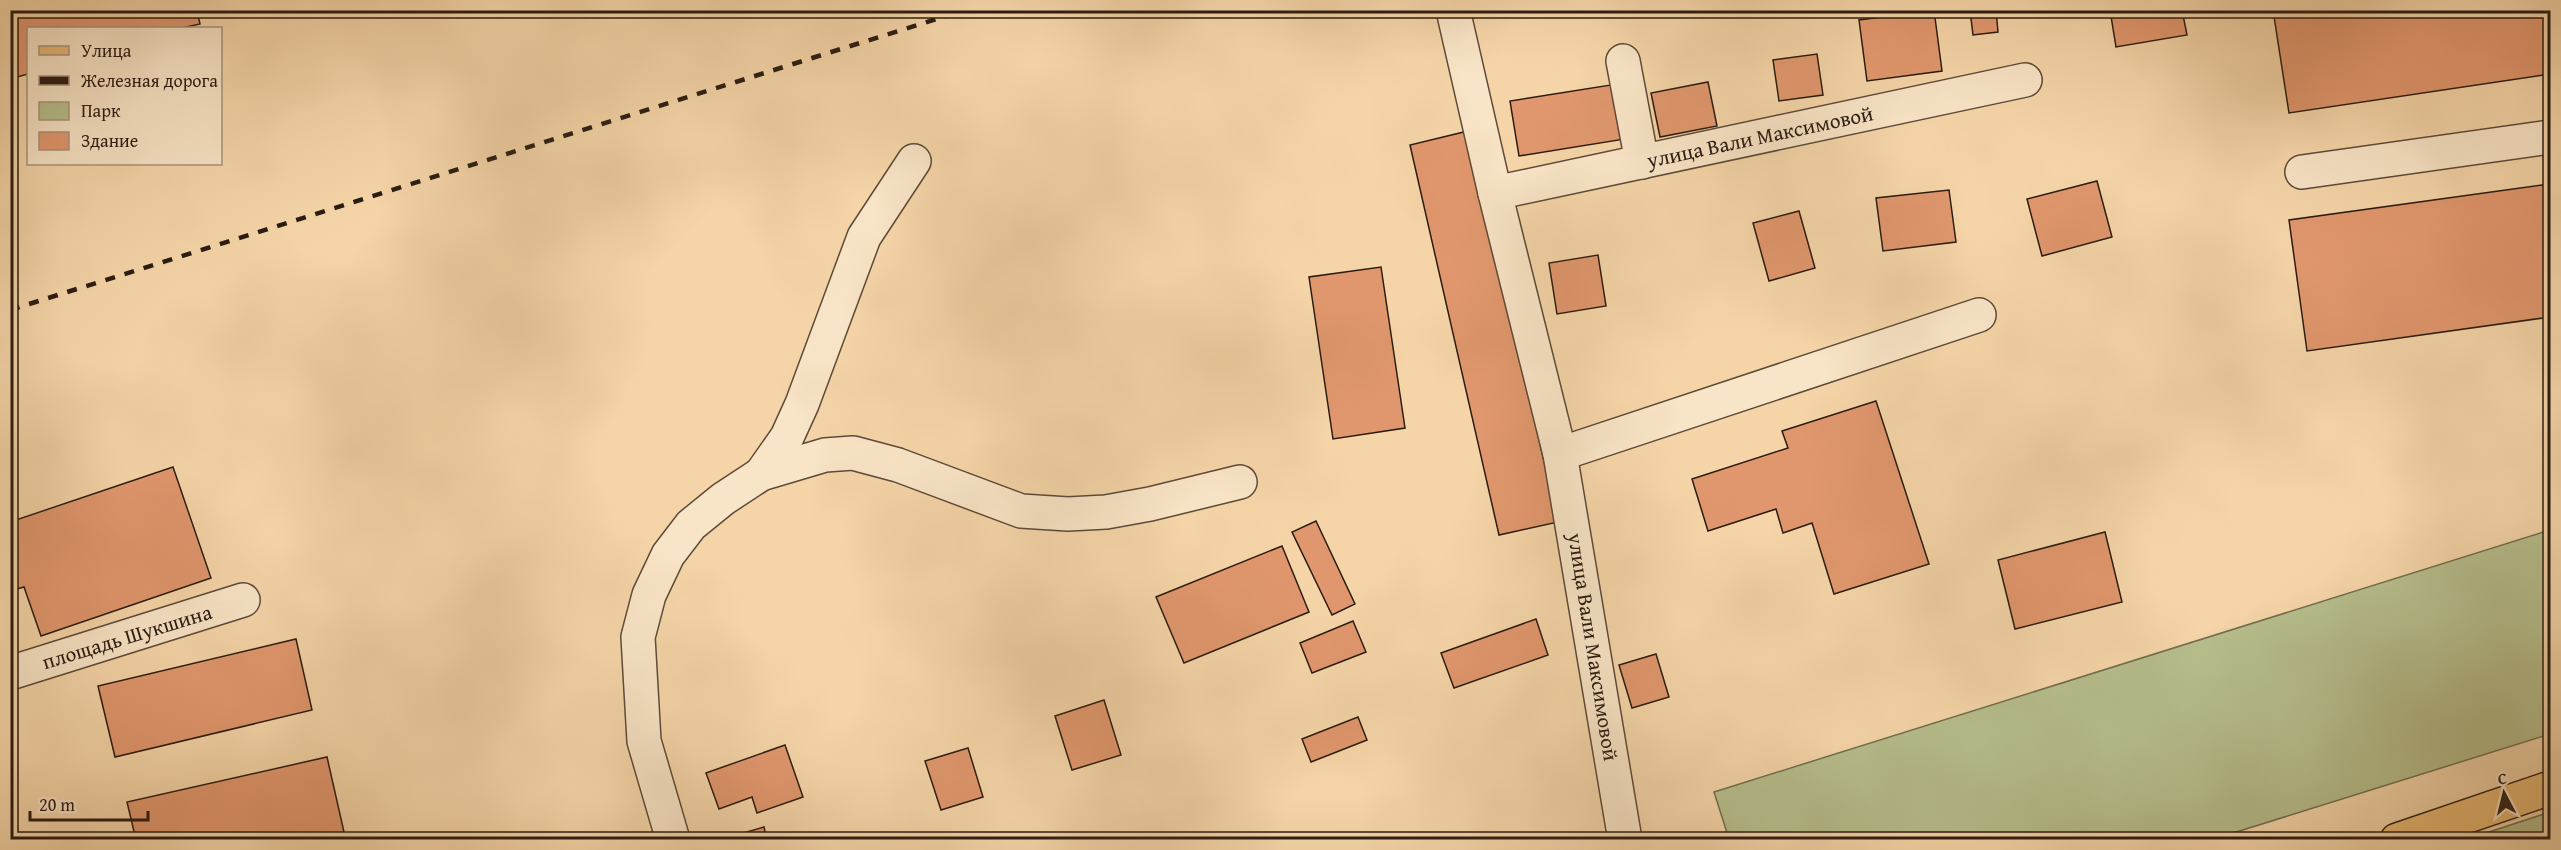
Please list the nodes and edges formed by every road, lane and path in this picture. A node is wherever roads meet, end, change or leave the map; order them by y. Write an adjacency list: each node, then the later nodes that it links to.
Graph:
1 (1453, 10): 8 (street, улица Вали Максимовой)
2 (1623, 61): 6 (street)
3 (2025, 80): 6 (street, улица Вали Максимовой)
4 (2550, 136): 7 (street)
5 (915, 161): 11 (street)
6 (1642, 162): 8 (street, улица Вали Максимовой)
7 (2302, 172)
8 (1495, 193): 10 (street, улица Вали Максимовой)
9 (1979, 315): 10 (street)
10 (1560, 454): 17 (street, улица Вали Максимовой)
11 (761, 474): 12 (street); 16 (street)
12 (1240, 482)
13 (243, 600): 14 (street, площадь Шукшина)
14 (10, 673)
15 (2550, 788): 18 (main road)
16 (673, 840)
17 (1624, 840)
18 (2397, 840)

